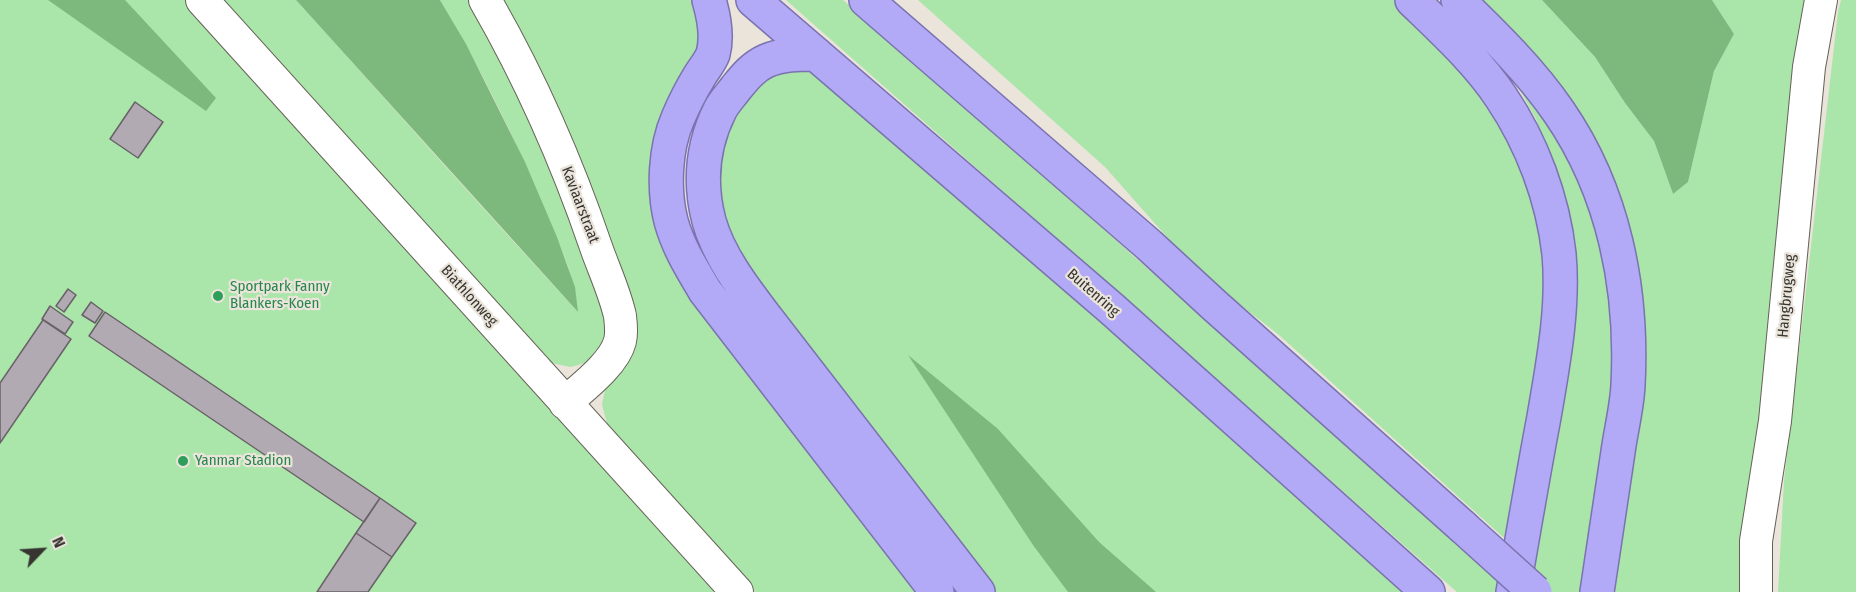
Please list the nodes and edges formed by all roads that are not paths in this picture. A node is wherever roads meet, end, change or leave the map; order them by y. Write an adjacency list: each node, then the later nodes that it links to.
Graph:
1 (202, 0): 10 (street, Biathlonweg)
2 (485, 0): 10 (street, Kaviaarstraat)
3 (709, 0): 12 (highway)
4 (753, 0): 9 (highway, Buitenring)
5 (866, 0): 16 (highway, bridge)
6 (1412, 0): 15 (highway)
7 (1458, 0): 17 (highway)
8 (1821, 0): 18 (street, Hangbrugweg)
9 (816, 54): 13 (highway); 14 (highway, Buitenring)
10 (566, 402): 11 (street, Biathlonweg)
11 (736, 592)
12 (937, 592)
13 (978, 592)
14 (1428, 592)
15 (1513, 592)
16 (1535, 592)
17 (1597, 592)
18 (1756, 592)

